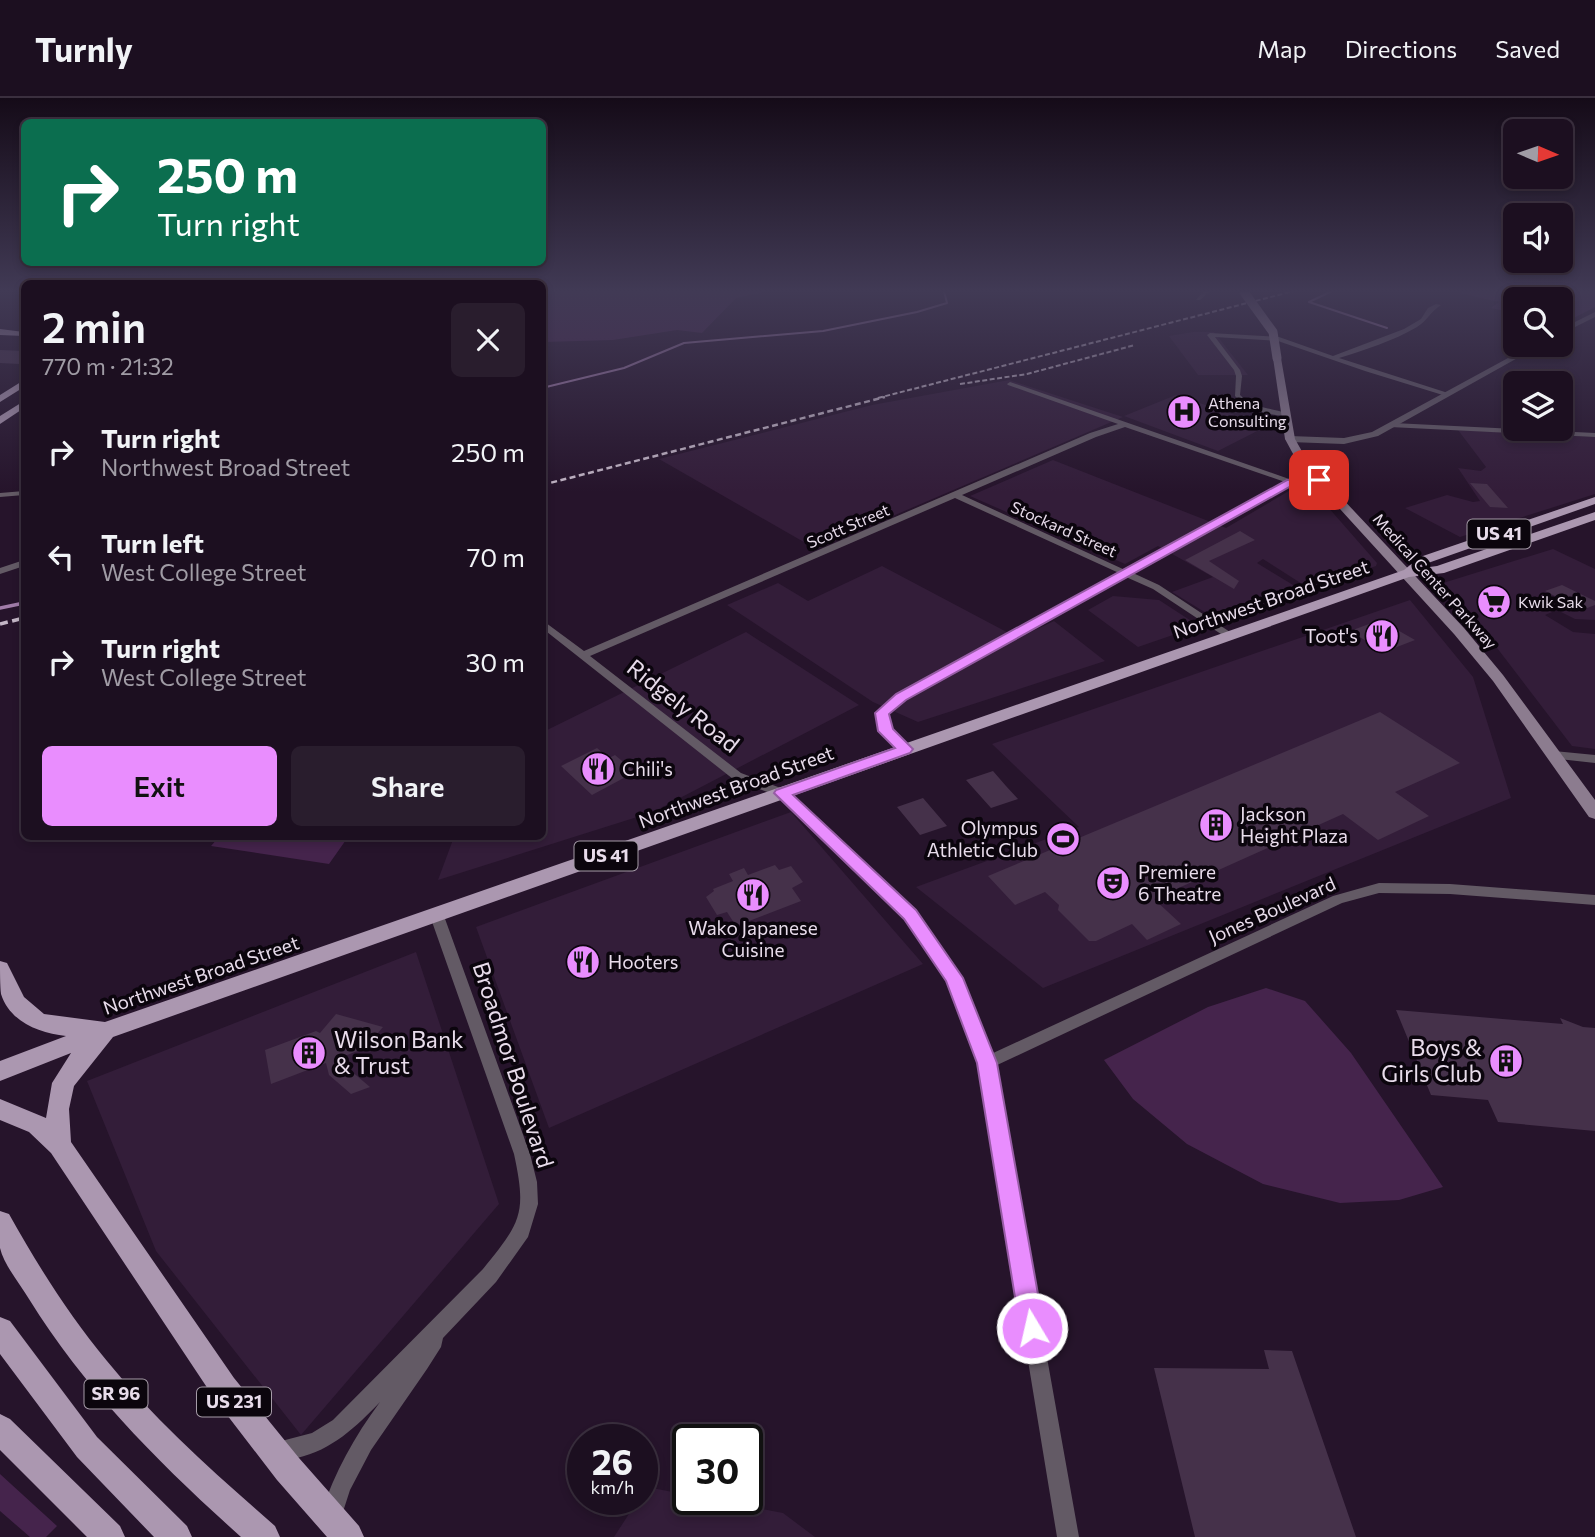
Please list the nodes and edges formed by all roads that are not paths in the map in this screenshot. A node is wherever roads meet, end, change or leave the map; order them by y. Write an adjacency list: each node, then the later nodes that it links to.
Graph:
1 (1228, 358): 10 (street)
2 (1277, 358): 10 (main road, Medical Center Parkway, bridge)
3 (1334, 358): 7 (street)
4 (1513, 358): 7 (street)
5 (1010, 384): 12 (street)
6 (21, 385): 8 (main road)
7 (1446, 394): 13 (street)
8 (0, 399)
9 (21, 406): 11 (main road)
10 (1285, 414): 15 (main road, Medical Center Parkway)
11 (0, 421)
12 (1126, 424): 17 (street); 20 (street, Scott Street)
13 (1393, 425): 14 (street); 15 (street)
14 (1595, 436)
15 (1290, 439): 16 (main road, Medical Center Parkway)
16 (1319, 480): 17 (street); 26 (main road, Medical Center Parkway)
17 (1291, 482): 25 (street)
18 (21, 493): 19 (street)
19 (0, 495)
20 (956, 495): 25 (street, Stockard Street); 29 (street, Scott Street)
21 (1595, 500): 26 (main road, Northwest Broad Street / US 41)
22 (1595, 516): 26 (main road, Northwest Broad Street / US 41)
23 (21, 564): 24 (street)
24 (0, 570)
25 (1127, 573): 28 (street, Stockard Street); 30 (street)
26 (1407, 573): 28 (main road, Northwest Broad Street / US 41); 31 (main road, Medical Center Parkway)
27 (546, 626): 29 (street, Ridgely Road)
28 (1230, 636): 30 (main road, Northwest Broad Street / US 41)
29 (582, 656): 33 (street, Ridgely Road)
30 (905, 749): 33 (main road, Northwest Broad Street / US 41)
31 (1554, 755): 32 (street); 34 (main road, Medical Center Parkway)
32 (1595, 759)
33 (782, 793): 36 (main road, Northwest Broad Street / US 41); 39 (street, Ridgely Road)
34 (1595, 813)
35 (1595, 900): 39 (street, Jones Boulevard)
36 (437, 916): 38 (main road, Northwest Broad Street / US 41); 44 (street, Broadmor Boulevard)
37 (0, 969): 38 (main road)
38 (110, 1029): 40 (main road, Northwest Broad Street / US 41); 42 (main road)
39 (987, 1063): 52 (street, Ridgely Road)
40 (0, 1071)
41 (0, 1109): 42 (main road)
42 (59, 1145): 47 (main road, US 231)
43 (0, 1224): 51 (main road, SR 96)
44 (441, 1328): 47 (street); 48 (street)
45 (0, 1331): 50 (main road, SR 96)
46 (0, 1429): 49 (main road)
47 (273, 1451): 48 (main road, US 231)
48 (339, 1527)
49 (109, 1537)
50 (176, 1537)
51 (264, 1537)
52 (1068, 1537)

